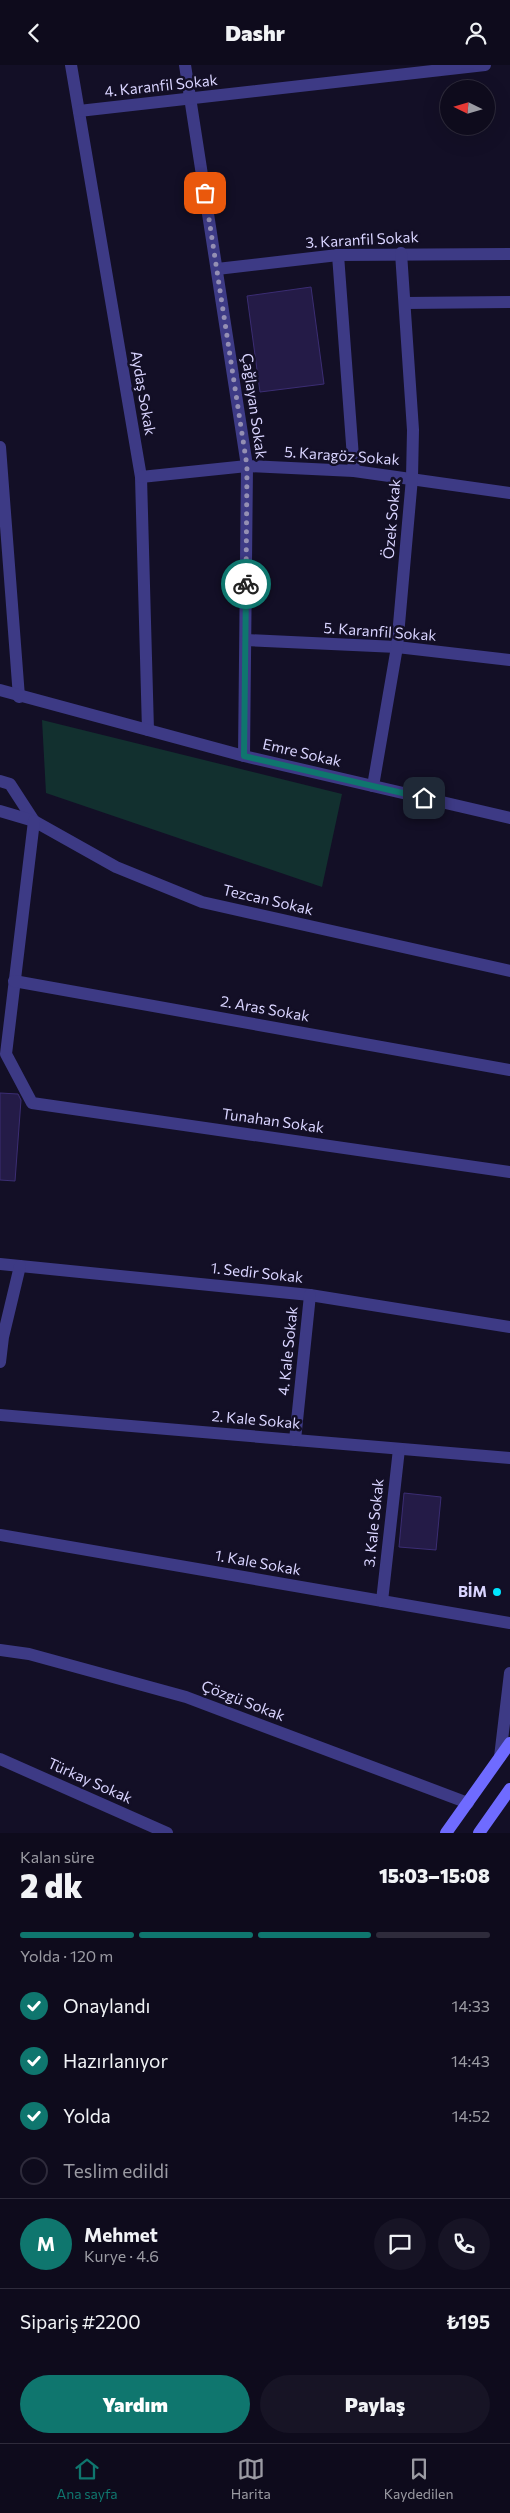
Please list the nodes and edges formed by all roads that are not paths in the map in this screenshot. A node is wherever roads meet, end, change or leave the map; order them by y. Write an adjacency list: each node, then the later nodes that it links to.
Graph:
1 (71, 65): 5 (street, Aydaş Sokak)
2 (185, 65): 4 (street, Çağlayan Sokak)
3 (485, 65): 4 (street, 4. Karanfil Sokak)
4 (191, 99): 5 (street, 4. Karanfil Sokak); 9 (street, Çağlayan Sokak)
5 (79, 111): 15 (street, Aydaş Sokak)
6 (401, 253): 7 (street, 3. Karanfil Sokak); 8 (street, 3. Karanfil Sokak); 11 (street, Özek Sokak)
7 (510, 253)
8 (338, 255): 9 (street, 3. Karanfil Sokak); 14 (street)
9 (217, 269): 13 (street, Çağlayan Sokak)
10 (510, 302): 11 (street)
11 (405, 303): 16 (street, Özek Sokak)
12 (0, 447): 22 (street)
13 (247, 466): 14 (street, 5. Karagöz Sokak); 15 (street, 5. Karagöz Sokak); 18 (street, Çağlayan Sokak)
14 (354, 471): 16 (street, 5. Karagöz Sokak)
15 (141, 477): 23 (street, Aydaş Sokak)
16 (412, 478): 17 (street, 5. Karagöz Sokak); 19 (street, Özek Sokak)
17 (510, 493)
18 (246, 640): 19 (street, 5. Karanfil Sokak); 24 (street, Çağlayan Sokak)
19 (397, 647): 20 (street, 5. Karanfil Sokak); 26 (street, Özek Sokak)
20 (510, 660)
21 (0, 690): 22 (street, Emre Sokak)
22 (19, 697): 23 (street, Emre Sokak)
23 (148, 730): 24 (street, Emre Sokak)
24 (244, 756): 26 (street, Emre Sokak)
25 (0, 781): 29 (street)
26 (373, 786): 28 (street, Emre Sokak)
27 (0, 811): 29 (street, Tezcan Sokak)
28 (510, 819)
29 (34, 821): 30 (street, Tezcan Sokak); 31 (street)
30 (510, 971)
31 (14, 981): 32 (street, 2. Aras Sokak); 33 (street, Tunahan Sokak)
32 (510, 1070)
33 (510, 1172)
34 (0, 1264): 35 (street, 1. Sedir Sokak)
35 (20, 1266): 36 (street, 1. Sedir Sokak); 38 (street)
36 (310, 1295): 37 (street, 1. Sedir Sokak); 41 (street, 4. Kale Sokak)
37 (510, 1327)
38 (2, 1337): 39 (street)
39 (0, 1362)
40 (0, 1415): 41 (street, 2. Kale Sokak)
41 (295, 1440): 42 (street, 2. Kale Sokak)
42 (399, 1449): 43 (street, 2. Kale Sokak); 45 (street, 3. Kale Sokak)
43 (510, 1458)
44 (0, 1535): 45 (street, 1. Kale Sokak)
45 (382, 1601): 46 (street, 1. Kale Sokak)
46 (510, 1623)
47 (0, 1650): 53 (street, Çözgü Sokak)
48 (510, 1673): 51 (street)
49 (510, 1743): 51 (street)
50 (0, 1759): 54 (street, Türkay Sokak)
51 (505, 1760): 53 (street)
52 (510, 1789): 56 (street)
53 (468, 1803): 55 (street)
54 (166, 1833)
55 (446, 1833)
56 (479, 1833)

